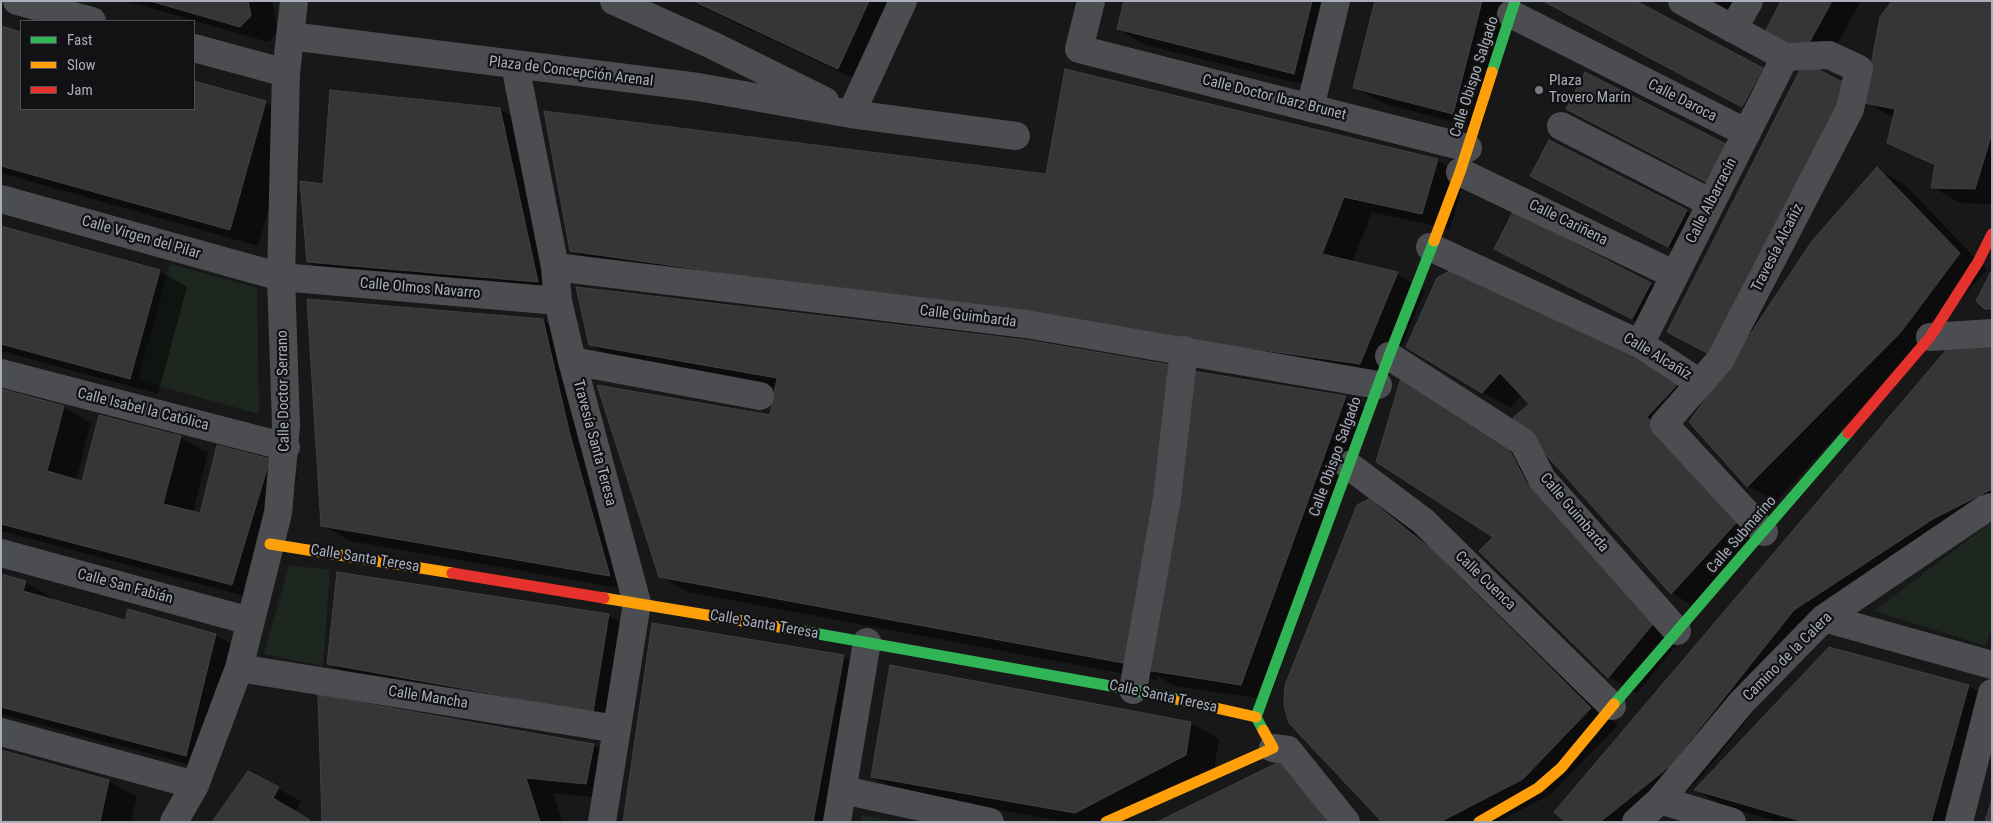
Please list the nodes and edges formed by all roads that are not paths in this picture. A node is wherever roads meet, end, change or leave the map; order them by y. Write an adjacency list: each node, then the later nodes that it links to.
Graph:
1 (17, 1): 10 (street)
2 (294, 1): 12 (street, Calle Doctor Serrano)
3 (614, 1): 18 (street, Plaza de Concepción Arenal)
4 (903, 1): 18 (street)
5 (1091, 1): 17 (street, Calle Doctor Ibarz Brunet)
6 (1336, 1): 17 (street)
7 (1682, 1): 11 (street)
8 (1749, 1): 11 (street)
9 (1513, 7): 20 (street, Calle Daroca); 22 (street, Calle Obispo Salgado)
10 (88, 20)
11 (1733, 29): 14 (street)
12 (290, 36): 15 (street, Plaza de Concepción Arenal); 16 (street, Calle Doctor Serrano)
13 (195, 48): 16 (street)
14 (1785, 57): 20 (street, Calle Albarracín); 38 (street, Travesía Alcañíz)
15 (515, 65): 18 (street, Plaza de Concepción Arenal); 27 (street, Travesía Santa Teresa)
16 (286, 73): 29 (street, Calle Doctor Serrano)
17 (1310, 108): 22 (street, Calle Doctor Ibarz Brunet)
18 (851, 114): 21 (street, Plaza de Concepción Arenal)
19 (1561, 126): 24 (street)
20 (1747, 133): 24 (street, Calle Albarracín)
21 (1016, 136)
22 (1464, 160): 26 (street, Calle Obispo Salgado); 28 (street, Calle Cariñena)
23 (1, 199): 29 (street, Calle Virgen del Pilar)
24 (1711, 203): 28 (street, Calle Albarracín)
25 (1992, 234): 32 (street, Calle Submarino)
26 (1430, 247): 33 (street, Calle Alcañíz); 35 (street, Calle Obispo Salgado)
27 (556, 267): 30 (street, Travesía Santa Teresa); 34 (street, Calle Guimbarda)
28 (1675, 275): 33 (street, Calle Albarracín)
29 (281, 277): 30 (street, Calle Olmos Navarro); 41 (street, Calle Doctor Serrano)
30 (558, 301): 36 (street, Travesía Santa Teresa)
31 (1992, 333): 32 (street)
32 (1930, 337): 44 (street, Calle Submarino)
33 (1640, 344): 38 (street, Calle Alcañíz)
34 (1184, 350): 39 (street, Calle Guimbarda); 54 (street)
35 (1389, 356): 39 (street, Calle Obispo Salgado); 50 (street, Calle Guimbarda)
36 (572, 361): 40 (street); 47 (street, Travesía Santa Teresa)
37 (1, 373): 41 (street, Calle Isabel la Católica)
38 (1700, 383): 44 (street, Calle Alcañíz)
39 (1378, 385): 42 (street, Calle Obispo Salgado)
40 (760, 396)
41 (286, 447): 45 (street, Calle Doctor Serrano)
42 (1348, 466): 56 (street, Calle Cuenca); 57 (street, Calle Obispo Salgado)
43 (1992, 507): 48 (street, Camino de la Calera)
44 (1764, 532): 50 (street, Calle Submarino)
45 (270, 544): 47 (street, Calle Santa Teresa); 49 (street, Calle Doctor Serrano)
46 (1, 554): 49 (street, Calle San Fabián)
47 (637, 603): 51 (street, Calle Santa Teresa); 58 (street, Travesía Santa Teresa)
48 (1824, 618): 52 (street); 63 (street, Camino de la Calera)
49 (250, 621): 53 (street, Calle Doctor Serrano)
50 (1677, 631): 56 (street, Calle Submarino)
51 (867, 642): 54 (street, Calle Santa Teresa); 62 (street)
52 (1992, 665)
53 (238, 668): 58 (street, Calle Mancha); 61 (street, Calle Doctor Serrano)
54 (1133, 690): 57 (street, Calle Santa Teresa)
55 (1992, 693): 73 (street)
56 (1612, 706): 70 (street, Calle Submarino)
57 (1256, 717): 60 (street)
58 (618, 729): 65 (street, Travesía Santa Teresa)
59 (1, 732): 61 (street)
60 (1273, 748): 68 (street); 69 (street)
61 (195, 785): 64 (street, Calle Doctor Serrano)
62 (843, 790): 66 (street); 67 (street)
63 (1660, 800): 71 (street, Camino de la Calera); 72 (street)
64 (174, 822)
65 (602, 822)
66 (838, 822)
67 (990, 822)
68 (1106, 822)
69 (1346, 822)
70 (1479, 822)
71 (1636, 822)
72 (1732, 822)
73 (1959, 822)

